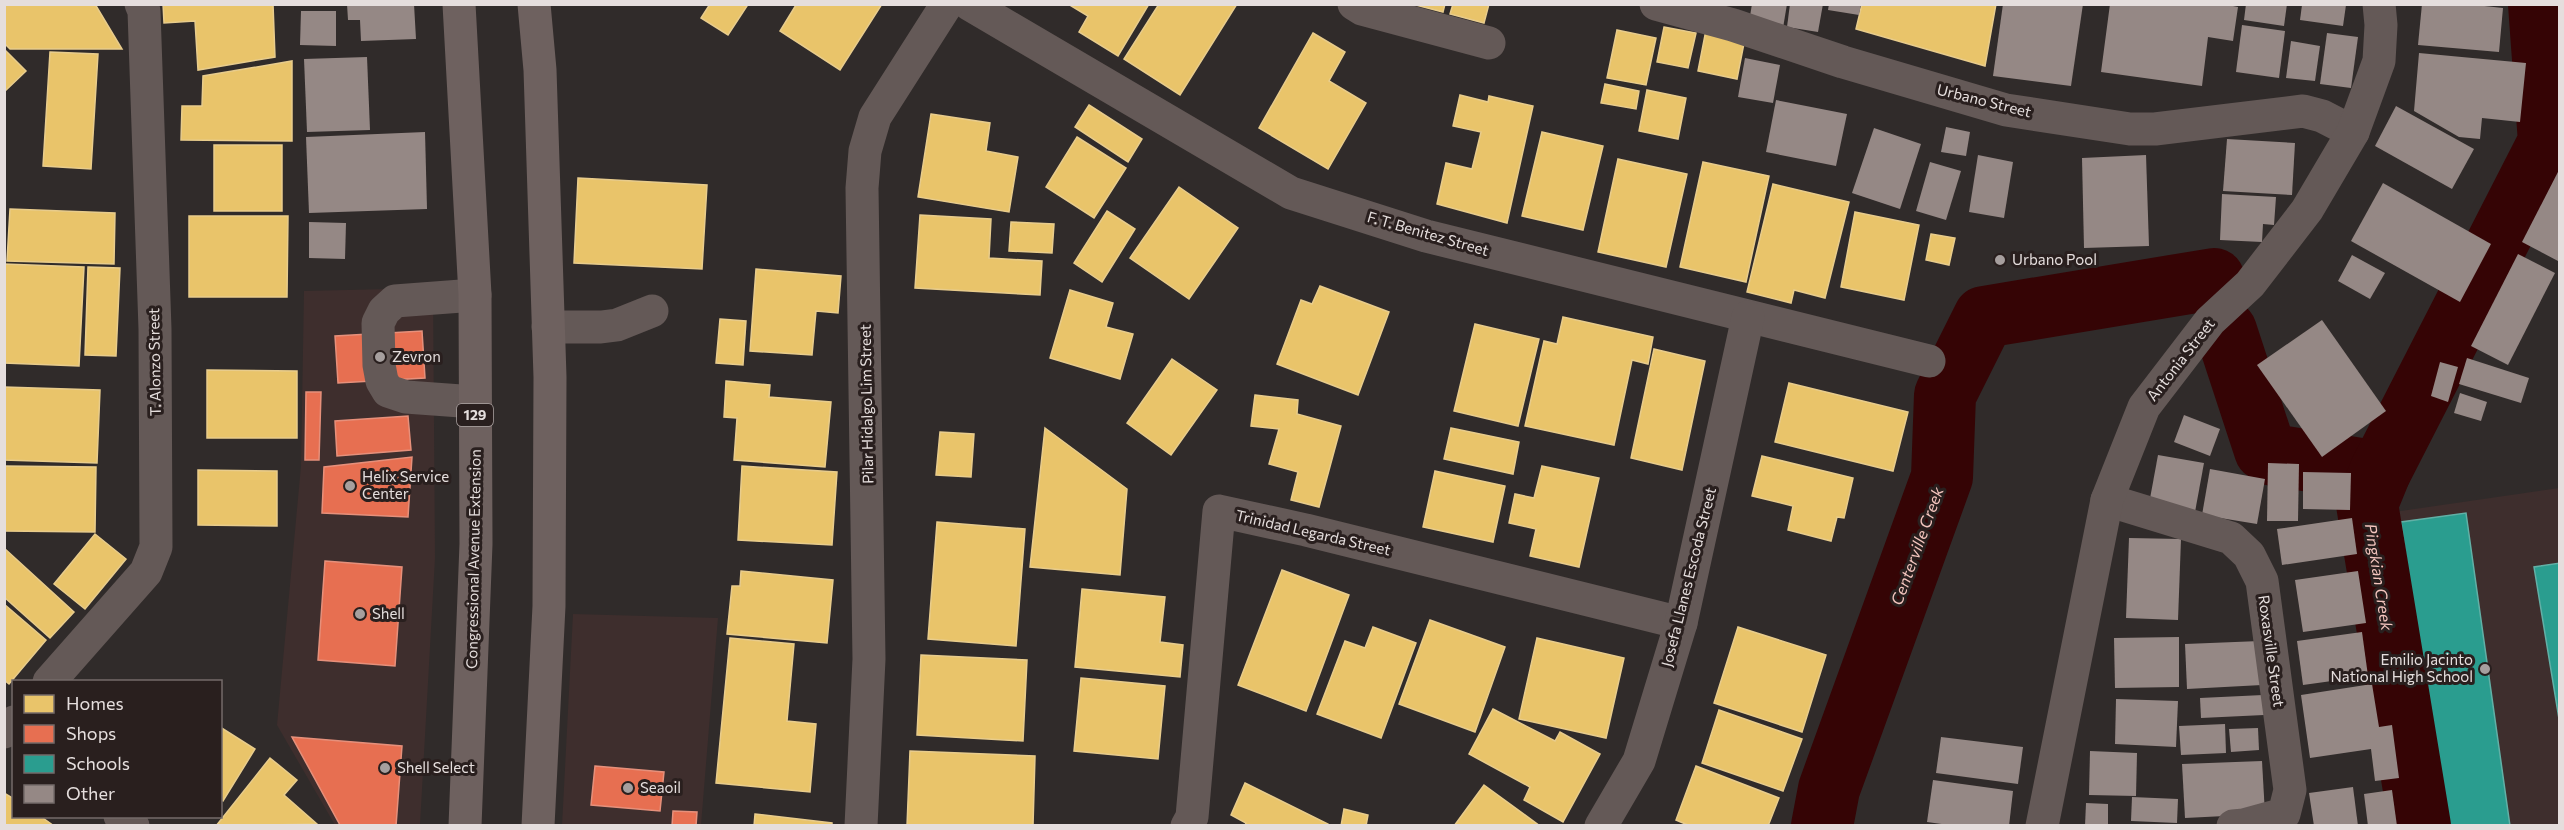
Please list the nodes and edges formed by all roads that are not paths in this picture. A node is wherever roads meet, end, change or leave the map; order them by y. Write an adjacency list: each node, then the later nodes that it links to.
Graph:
1 (141, 4): 19 (street, T. Alonzo Street)
2 (459, 4): 11 (main road, Congressional Avenue Extension / 129)
3 (534, 4): 14 (main road)
4 (947, 4): 22 (street, Pilar Hidalgo Lim Street)
5 (969, 4): 13 (street, F. T. Benitez Street)
6 (1354, 4): 9 (street)
7 (1656, 4): 10 (street, Urbano Street)
8 (2379, 4): 10 (street, Antonia Street)
9 (1490, 43)
10 (2354, 132): 17 (street, Antonia Street)
11 (475, 295): 16 (main road, Congressional Avenue Extension / 129); 16 (street)
12 (652, 311): 14 (street)
13 (1748, 317): 15 (street, F. T. Benitez Street); 18 (street, Josefa Llanes Escoda Street)
14 (548, 327): 21 (main road)
15 (1929, 361)
16 (475, 402): 20 (main road, Congressional Avenue Extension / 129)
17 (2108, 500): 25 (street, Antonia Street); 26 (street, Roxasville Street)
18 (1681, 623): 23 (street, Trinidad Legarda Street); 24 (street, Josefa Llanes Escoda Street)
19 (50, 680)
20 (465, 825)
21 (538, 825)
22 (861, 825)
23 (1187, 825)
24 (1601, 825)
25 (2042, 825)
26 (2233, 825)

